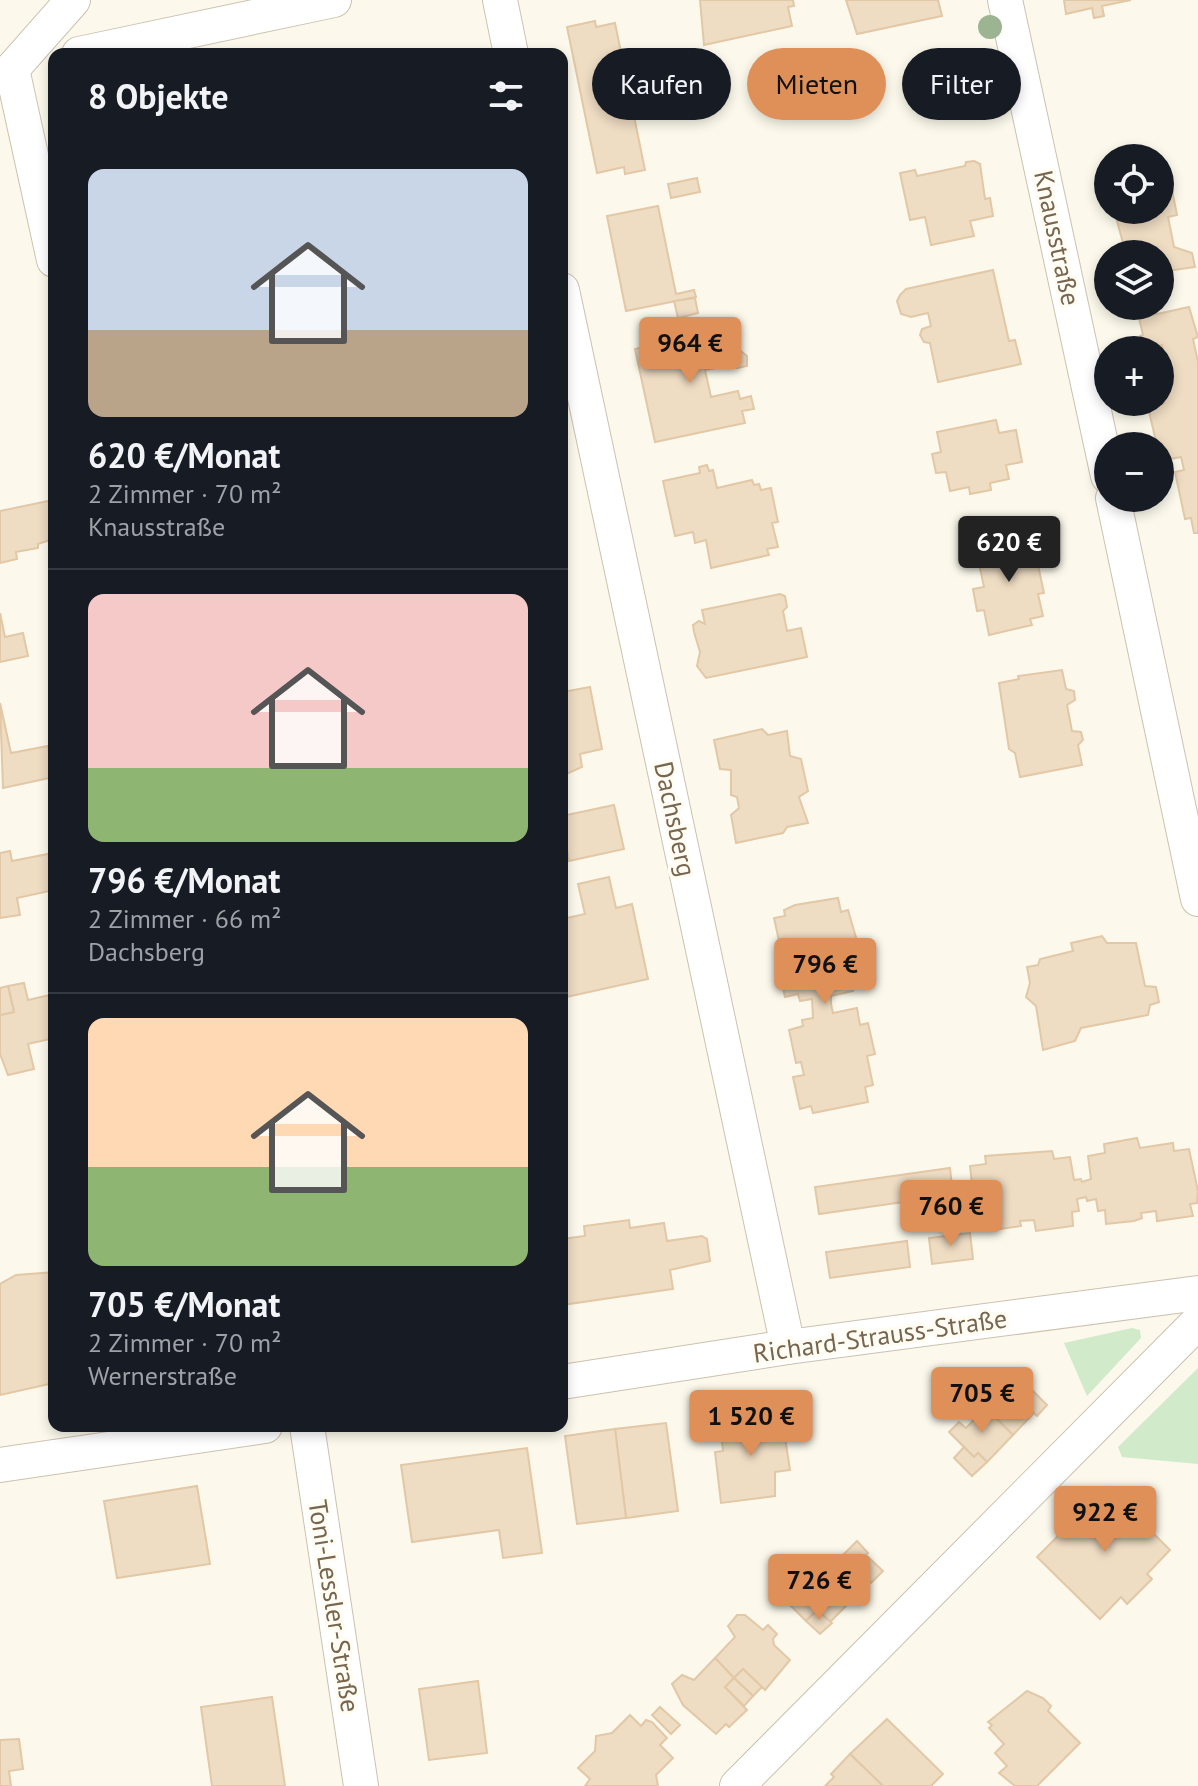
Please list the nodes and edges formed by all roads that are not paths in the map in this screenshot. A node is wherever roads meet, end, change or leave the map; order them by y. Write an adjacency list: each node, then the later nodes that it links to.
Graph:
1 (73, 0): 8 (street)
2 (334, 0): 5 (street)
3 (500, 0): 6 (street)
4 (1005, 0): 11 (street, Knausstraße)
5 (107, 48)
6 (510, 48)
7 (48, 61): 8 (street)
8 (6, 71): 9 (street)
9 (48, 236)
10 (568, 318): 16 (street, Dachsberg)
11 (1098, 432)
12 (1116, 512): 13 (street)
13 (1198, 899)
14 (1198, 1293): 16 (street, Richard-Strauss-Straße)
15 (1198, 1322): 22 (street)
16 (788, 1347): 17 (street, Richard-Strauss-Straße)
17 (568, 1381)
18 (224, 1432): 20 (street)
19 (308, 1432): 21 (street, Toni-Lessler-Straße)
20 (0, 1465)
21 (361, 1786)
22 (737, 1786)

